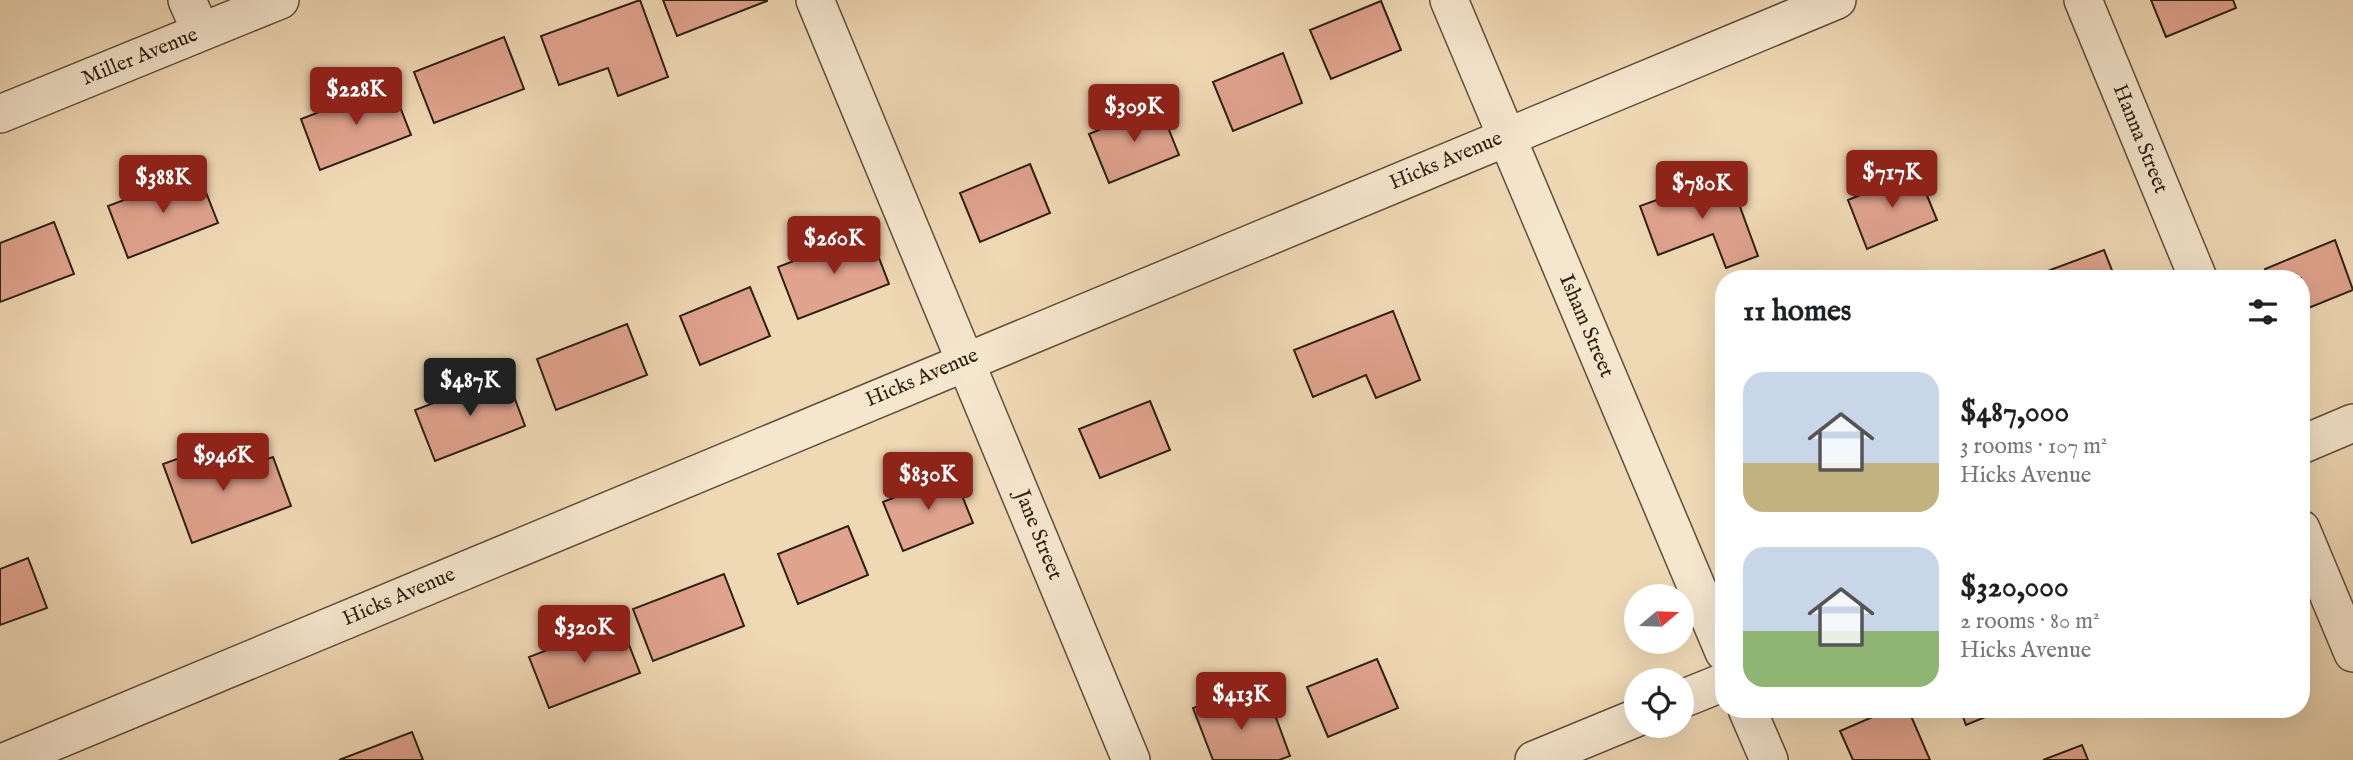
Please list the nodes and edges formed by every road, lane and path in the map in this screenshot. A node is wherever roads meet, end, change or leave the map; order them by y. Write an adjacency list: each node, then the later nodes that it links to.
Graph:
1 (280, 0): 6 (street, Miller Avenue)
2 (815, 0): 10 (street, Jane Street)
3 (1449, 0): 8 (street, Isham Street)
4 (1837, 0): 8 (street, Hicks Avenue)
5 (2083, 0): 9 (street, Hanna Street)
6 (194, 16): 7 (street, Miller Avenue)
7 (0, 114)
8 (1506, 136): 10 (street, Hicks Avenue); 14 (street, Isham Street)
9 (2194, 270)
10 (966, 360): 20 (street, Hicks Avenue); 21 (street, Jane Street)
11 (2353, 424): 12 (street)
12 (2310, 441)
13 (2310, 550): 15 (street)
14 (1715, 631)
15 (2353, 653)
16 (1715, 686): 17 (street)
17 (1694, 694)
18 (1751, 718): 23 (street)
19 (1624, 723): 22 (street)
20 (9, 760)
21 (1131, 760)
22 (1534, 760)
23 (1769, 760)

